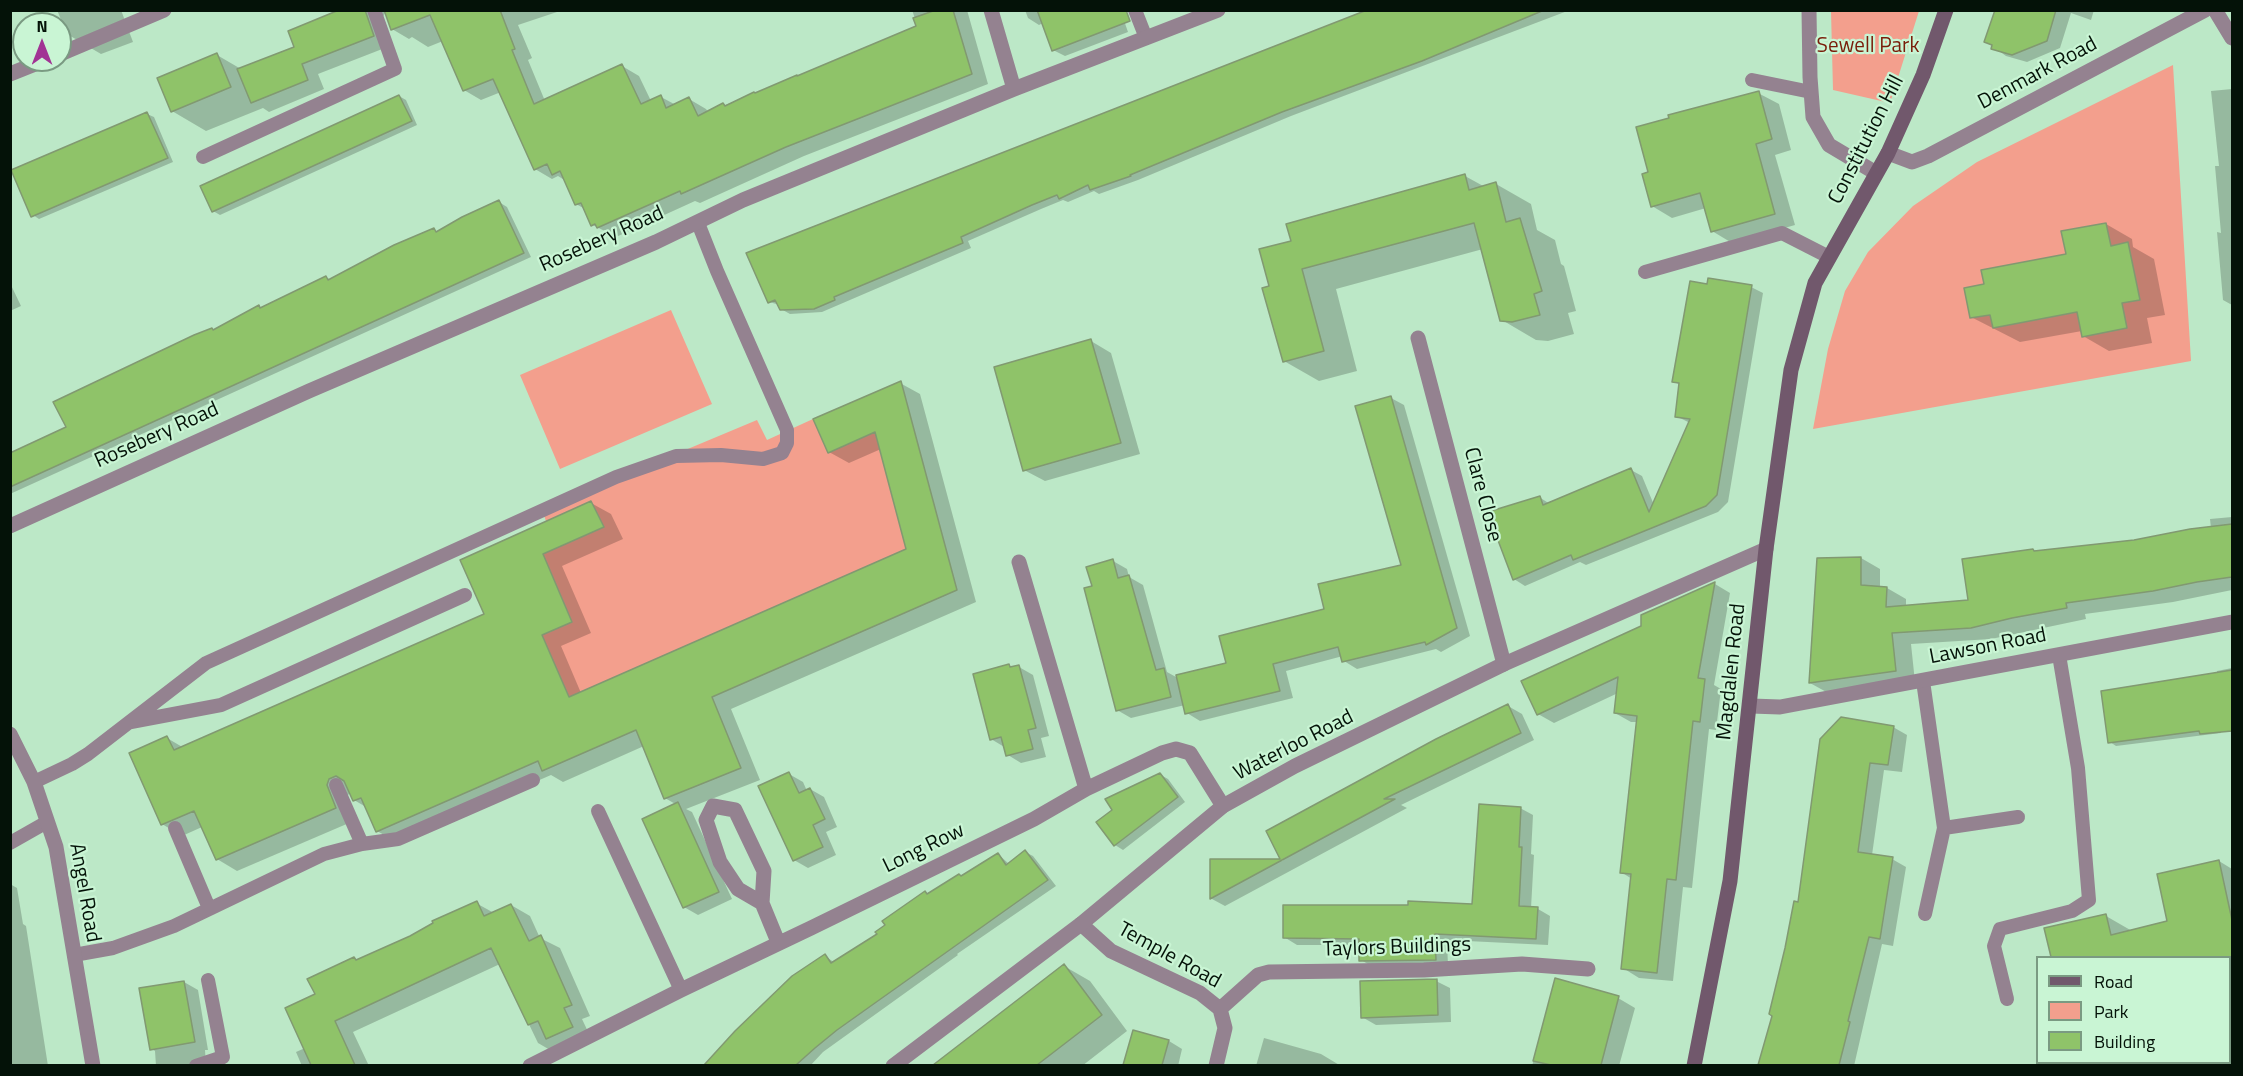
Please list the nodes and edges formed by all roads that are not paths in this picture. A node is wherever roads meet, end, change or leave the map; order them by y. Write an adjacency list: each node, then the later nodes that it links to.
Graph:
1 (164, 10): 12 (street)
2 (374, 10): 17 (lane)
3 (991, 10): 14 (street)
4 (1135, 10): 10 (lane)
5 (1218, 10): 10 (street, Rosebery Road)
6 (1809, 10): 15 (street)
7 (1946, 10): 16 (main road, Constitution Hill)
8 (2205, 10): 16 (street, Denmark Road)
9 (2215, 10): 11 (street)
10 (1146, 38): 14 (street, Rosebery Road)
11 (2232, 38)
12 (72, 49)
13 (1752, 80): 15 (lane)
14 (1014, 88): 19 (street, Rosebery Road)
15 (1811, 92): 18 (street)
16 (1888, 153): 18 (main road, Constitution Hill)
17 (203, 157)
18 (1876, 173): 20 (main road, Constitution Hill)
19 (698, 222): 24 (street, Rosebery Road); 33 (lane)
20 (1829, 257): 21 (lane); 22 (main road, Constitution Hill)
21 (1645, 272)
22 (1815, 284): 25 (main road, Magdalen Road)
23 (1418, 338): 30 (street, Clare Close)
24 (10, 526)
25 (1766, 549): 30 (street, Waterloo Road); 32 (main road, Magdalen Road)
26 (1019, 561): 38 (street)
27 (465, 595): 33 (lane)
28 (2232, 622): 29 (street, Lawson Road)
29 (2059, 655): 31 (street, Lawson Road); 56 (lane)
30 (1504, 664): 39 (street, Waterloo Road)
31 (1923, 681): 32 (street, Lawson Road); 44 (lane)
32 (1750, 706): 63 (main road, Magdalen Road)
33 (129, 722): 36 (lane)
34 (10, 734): 36 (street, Angel Road)
35 (533, 780): 46 (lane)
36 (33, 782): 42 (street, Angel Road)
37 (336, 785): 46 (lane)
38 (1086, 789): 39 (street, Long Row); 51 (street, Long Row)
39 (1223, 806): 50 (street, Waterloo Road)
40 (598, 811): 55 (lane)
41 (2018, 817): 44 (lane)
42 (47, 822): 45 (lane); 52 (street, Angel Road)
43 (175, 828): 48 (lane)
44 (1944, 828): 49 (lane)
45 (10, 843)
46 (362, 844): 48 (lane)
47 (762, 903): 47 (street); 51 (street)
48 (209, 908): 52 (lane)
49 (1925, 914)
50 (1081, 924): 57 (street, Temple Road); 61 (street, Waterloo Road)
51 (778, 942): 55 (street, Long Row)
52 (74, 955): 58 (street, Angel Road)
53 (1588, 969): 57 (street, Taylors Buildings)
54 (208, 980): 59 (lane)
55 (681, 990): 60 (street, Long Row)
56 (2007, 999)
57 (1220, 1009): 62 (street, Temple Road)
58 (93, 1065)
59 (196, 1065)
60 (530, 1065)
61 (893, 1065)
62 (1216, 1065)
63 (1694, 1065)

